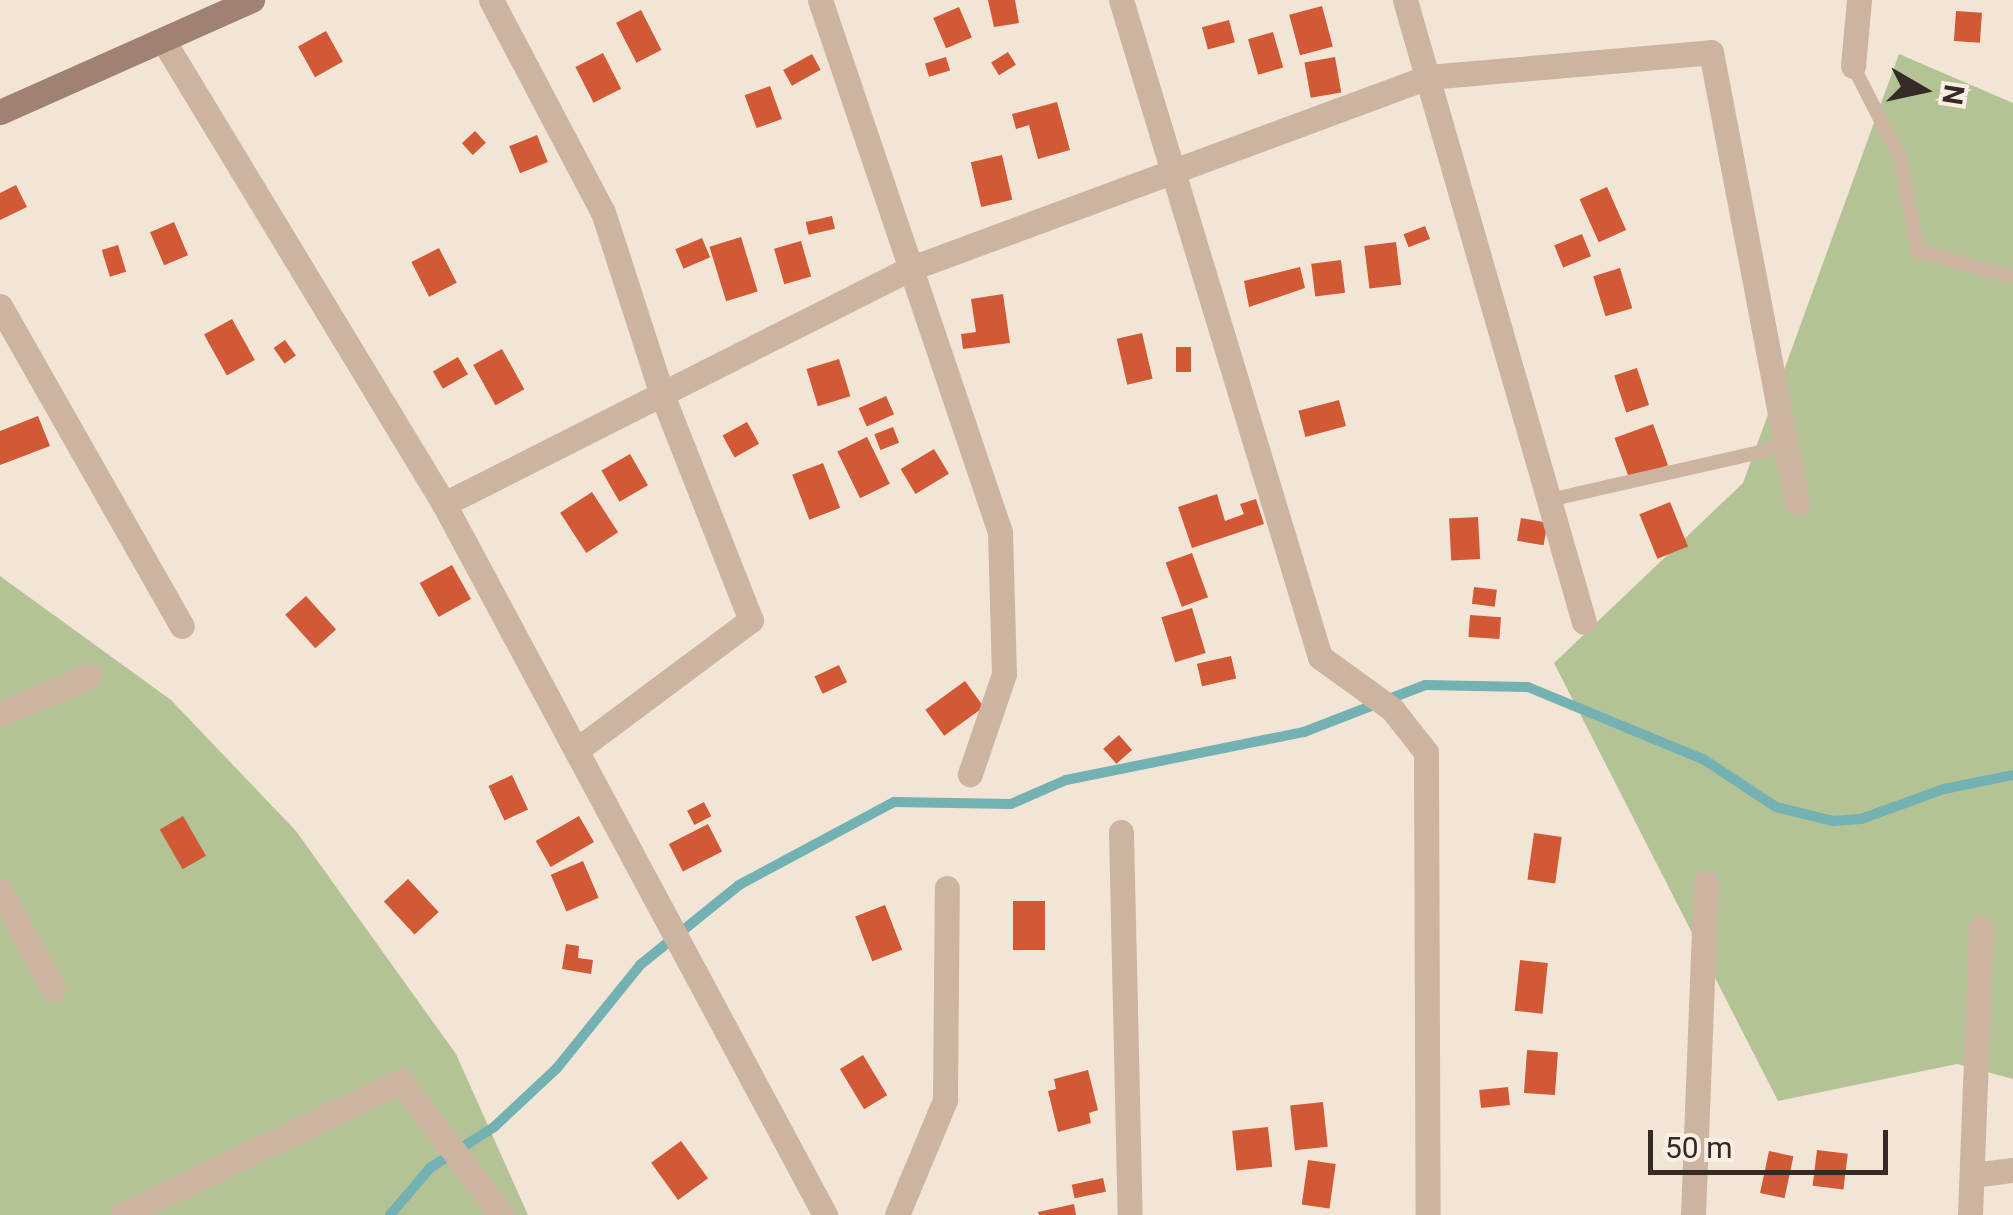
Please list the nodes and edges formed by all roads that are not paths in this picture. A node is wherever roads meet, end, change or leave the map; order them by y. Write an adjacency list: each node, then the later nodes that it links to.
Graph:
1 (252, 0): 7 (street)
2 (490, 0): 15 (street)
3 (820, 0): 12 (street)
4 (1121, 0): 11 (street)
5 (1405, 0): 9 (street)
6 (1859, 0): 8 (street)
7 (163, 40): 10 (street); 18 (street)
8 (1854, 66): 13 (lane)
9 (1428, 77): 11 (street); 16 (street); 17 (street)
10 (0, 112)
11 (1172, 172): 12 (street); 40 (street)
12 (908, 269): 15 (street); 25 (street)
13 (2013, 276)
14 (0, 306): 21 (street)
15 (661, 392): 18 (street); 24 (street)
16 (1786, 446): 17 (lane); 19 (street)
17 (1549, 500): 20 (street)
18 (444, 504): 24 (street)
19 (1797, 504)
20 (1584, 622)
21 (182, 626)
22 (89, 676): 23 (street)
23 (0, 714)
24 (579, 748): 37 (street)
25 (970, 774)
26 (1121, 832): 39 (street)
27 (1706, 882): 41 (street)
28 (947, 888): 38 (street)
29 (0, 890): 31 (street)
30 (1981, 928): 33 (street)
31 (53, 989)
32 (2013, 1170): 33 (street)
33 (1972, 1175): 42 (street)
34 (153, 1208): 35 (street); 36 (street)
35 (122, 1215)
36 (502, 1215)
37 (825, 1215)
38 (898, 1215)
39 (1130, 1215)
40 (1428, 1215)
41 (1694, 1215)
42 (1970, 1215)

